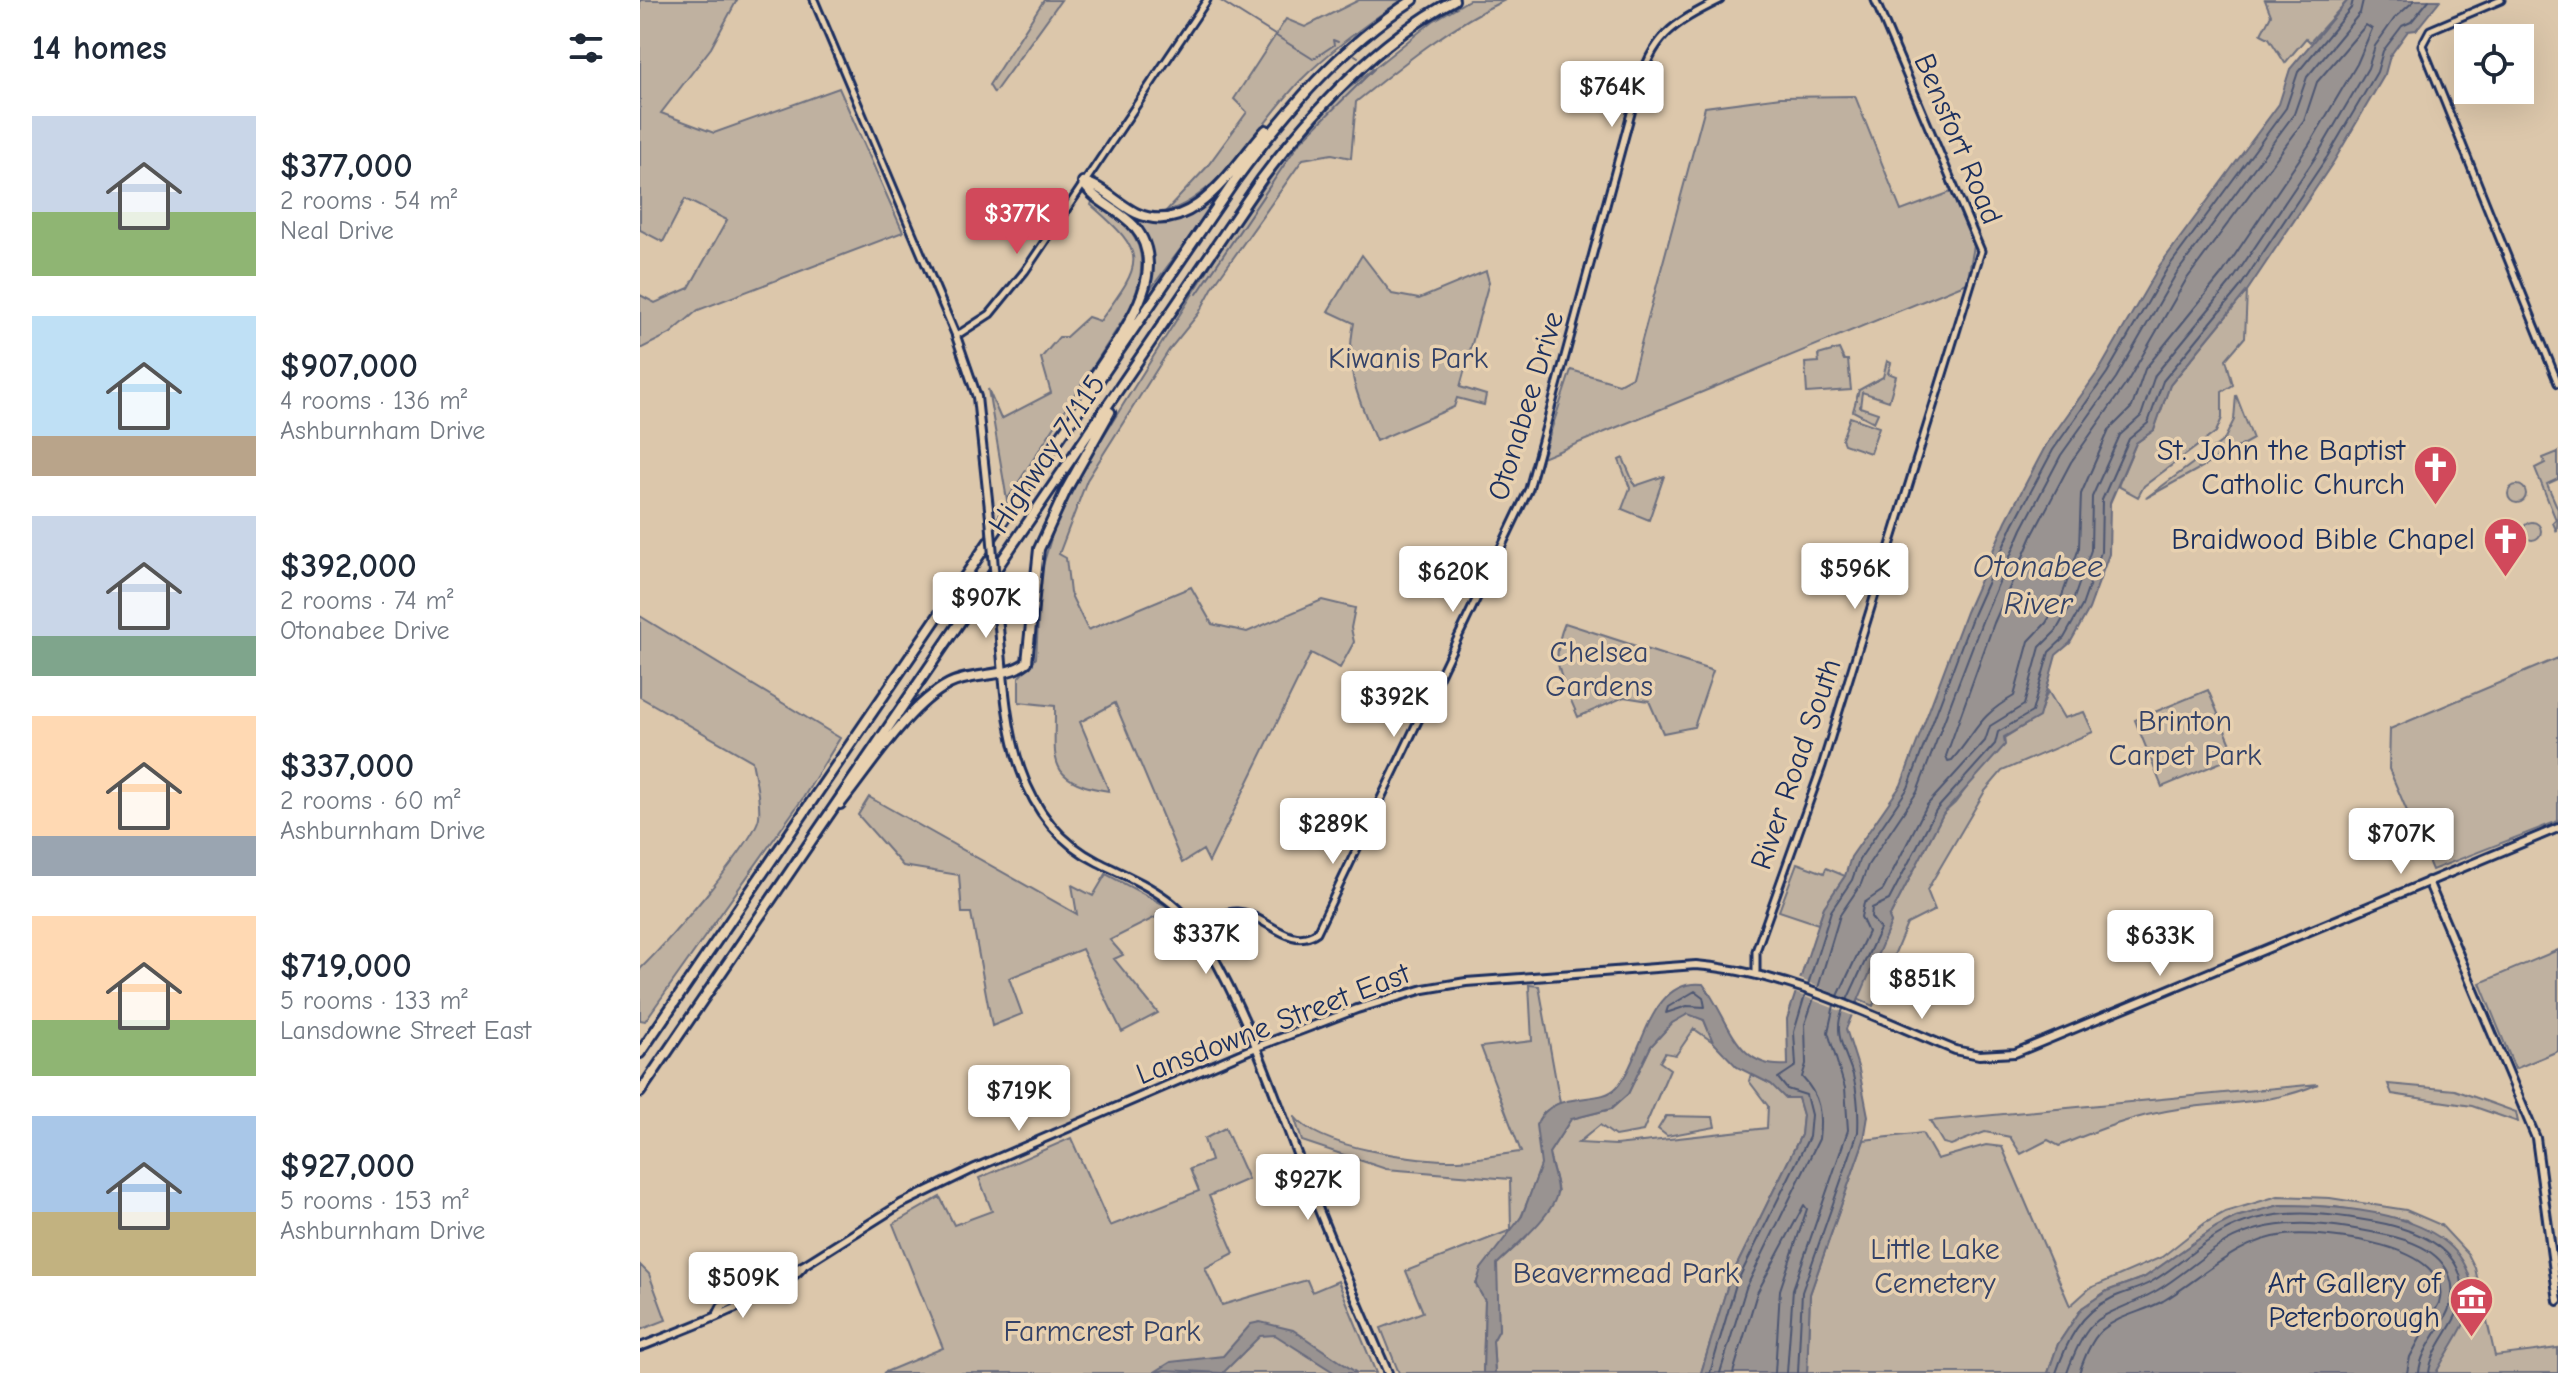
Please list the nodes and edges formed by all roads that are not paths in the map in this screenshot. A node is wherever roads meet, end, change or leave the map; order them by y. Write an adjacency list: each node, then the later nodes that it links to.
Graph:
1 (814, 0): 11 (street)
2 (1207, 0): 9 (street)
3 (1413, 0): 8 (highway, Highway 7/115)
4 (1454, 0): 12 (highway, Highway 7/115)
5 (1720, 0): 19 (street, Otonabee Drive)
6 (1875, 0): 10 (street, Bensfort Road)
7 (2501, 0): 13 (street)
8 (1284, 114): 9 (highway); 14 (highway, Highway 7/115)
9 (1083, 182): 11 (street); 14 (highway)
10 (1981, 251): 20 (street, River Road South)
11 (956, 336): 15 (main road, bridge)
12 (1154, 337): 15 (highway); 16 (highway, Highway 7/115)
13 (2558, 383)
14 (1074, 416): 22 (highway, Highway 7/115)
15 (1004, 671): 16 (highway); 19 (main road)
16 (857, 777): 23 (highway, Highway 7/115)
17 (2558, 828): 18 (main road, Lansdowne Street East)
18 (2428, 881): 20 (main road, Lansdowne Street East); 24 (main road)
19 (1196, 928): 21 (main road)
20 (1756, 971): 21 (main road, Lansdowne Street East)
21 (1257, 1048): 26 (main road, Lansdowne Street East); 27 (main road)
22 (640, 1053)
23 (640, 1092)
24 (2557, 1295): 25 (main road)
25 (2558, 1301)
26 (640, 1347)
27 (1388, 1373)

